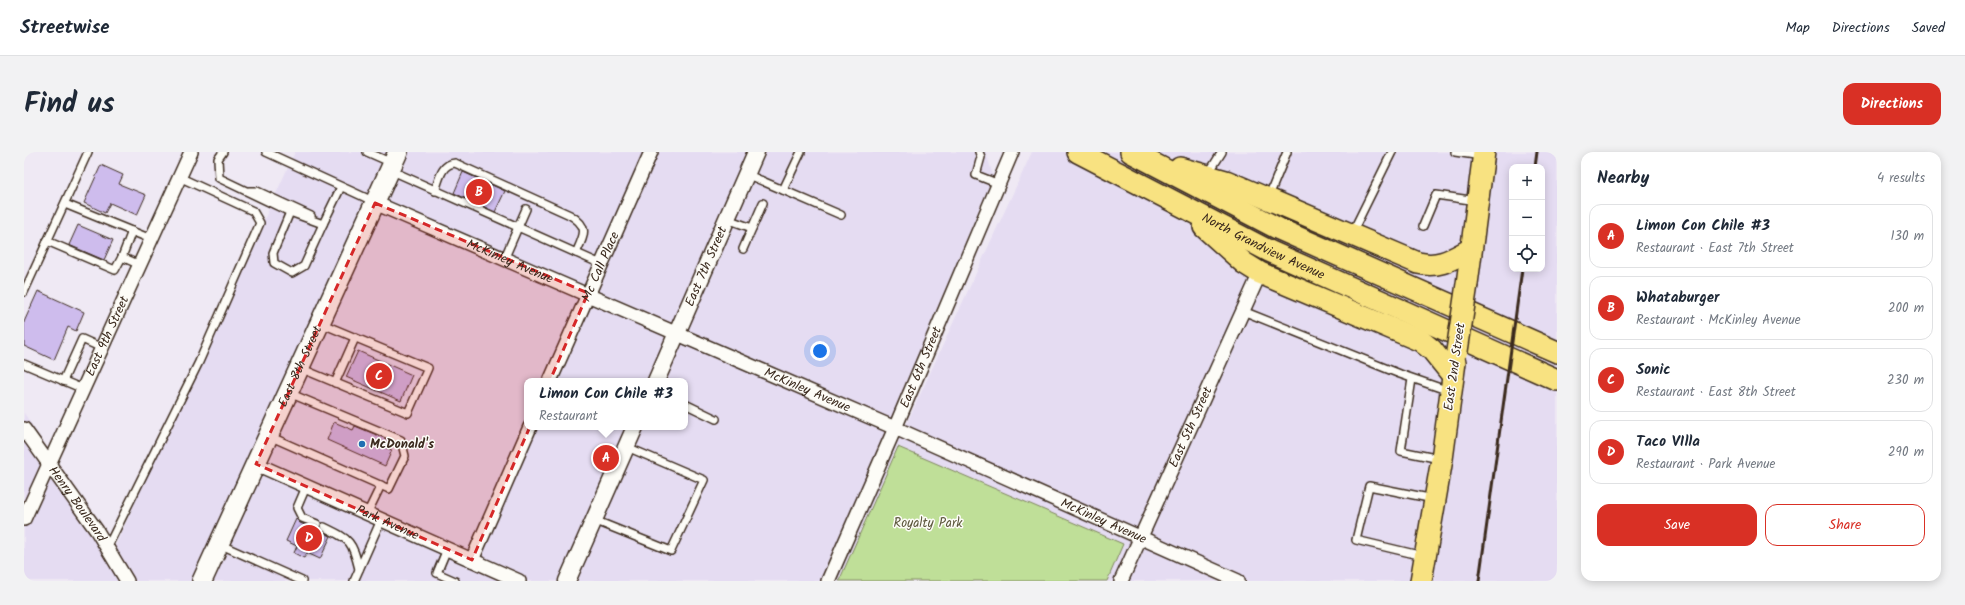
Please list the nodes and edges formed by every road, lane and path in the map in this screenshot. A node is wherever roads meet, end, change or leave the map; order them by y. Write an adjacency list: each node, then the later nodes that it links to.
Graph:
1 (88, 152): 31 (lane)
2 (191, 152): 21 (street, East 9th Street)
3 (223, 152): 24 (lane)
4 (266, 152): 23 (lane)
5 (367, 152): 18 (lane)
6 (651, 152): 51 (street, Mc Call Place)
7 (756, 152): 19 (street, East 7th Street)
8 (801, 152): 25 (lane)
9 (979, 152): 22 (lane)
10 (1012, 152): 22 (street, East 6th Street)
11 (1078, 152): 32 (main road, North Grandview Avenue)
12 (1222, 152): 20 (lane)
13 (1287, 152): 27 (lane)
14 (1392, 152): 43 (lane)
15 (1455, 152): 16 (lane)
16 (1484, 154): 28 (main road, East 2nd Street)
17 (1137, 155): 20 (main road); 62 (main road, North Grandview Avenue)
18 (393, 162): 26 (lane); 29 (main road, East 8th Street)
19 (746, 174): 25 (lane); 36 (street, East 7th Street)
20 (1207, 176): 27 (main road)
21 (179, 177): 44 (street, East 9th Street); 96 (lane)
22 (999, 184): 76 (street, East 6th Street)
23 (341, 186): 29 (lane); 38 (lane)
24 (244, 190): 34 (lane); 37 (lane)
25 (783, 190): 35 (lane)
26 (435, 191): 40 (lane); 48 (lane)
27 (1268, 198): 43 (main road)
28 (1478, 201): 39 (lane); 47 (main road, East 2nd Street)
29 (375, 203): 50 (street, McKinley Avenue); 57 (main road, East 8th Street)
30 (763, 203): 41 (lane)
31 (64, 204): 42 (lane); 45 (lane)
32 (1180, 205): 53 (main road); 60 (main road, North Grandview Avenue)
33 (526, 209): 40 (lane)
34 (290, 212): 37 (lane); 38 (lane)
35 (841, 215)
36 (726, 219): 41 (lane); 58 (street, East 7th Street)
37 (314, 221): 38 (lane)
38 (323, 224)
39 (1423, 226)
40 (517, 228): 48 (lane); 50 (lane)
41 (752, 228): 46 (lane)
42 (132, 231): 44 (lane); 49 (lane)
43 (1351, 234): 47 (main road)
44 (151, 239): 52 (street, East 9th Street)
45 (47, 241): 49 (lane); 54 (lane)
46 (743, 249)
47 (1471, 249): 60 (main road, East 2nd Street, bridge)
48 (576, 253): 51 (lane)
49 (122, 257): 52 (lane)
50 (505, 257): 55 (street, McKinley Avenue)
51 (601, 264): 55 (street, Mc Call Place)
52 (140, 265): 61 (street, East 9th Street)
53 (1260, 273): 56 (street, East 5th Street); 71 (main road)
54 (24, 292)
55 (588, 293): 58 (street, McKinley Avenue); 65 (street, Mc Call Place)
56 (1242, 311): 67 (lane); 94 (street, East 5th Street)
57 (320, 323): 59 (lane); 64 (main road, East 8th Street)
58 (677, 332): 66 (street, East 7th Street); 76 (street, McKinley Avenue)
59 (355, 338): 70 (lane); 70 (lane)
60 (1454, 342): 68 (main road, North Grandview Avenue); 71 (main road, East 2nd Street)
61 (102, 348): 69 (lane); 72 (street, East 9th Street)
62 (1557, 352)
63 (24, 364): 69 (lane)
64 (300, 368): 70 (lane); 73 (main road, East 8th Street)
65 (551, 378)
66 (657, 378)
67 (1412, 379): 71 (lane); 82 (lane)
68 (1557, 380)
69 (63, 381): 72 (lane)
70 (335, 383)
71 (1452, 384): 82 (main road, East 2nd Street)
72 (82, 389): 83 (street, East 9th Street)
73 (289, 392): 80 (main road, East 8th Street); 85 (lane)
74 (688, 405): 75 (lane)
75 (716, 419)
76 (895, 428): 94 (street, McKinley Avenue); 108 (street, East 6th Street)
77 (24, 429): 83 (street, Henry Boulevard)
78 (529, 430): 99 (street)
79 (634, 430): 81 (street)
80 (269, 436): 84 (main road, East 8th Street); 85 (lane)
81 (627, 447): 91 (street); 91 (lane)
82 (1442, 459): 87 (main road, East 2nd Street)
83 (48, 464): 89 (street, East 9th Street); 96 (street, Henry Boulevard)
84 (256, 464): 86 (street, Park Avenue); 95 (main road, East 8th Street)
85 (381, 485): 88 (lane)
86 (306, 487): 88 (street, Park Avenue); 92 (lane)
87 (1435, 499): 98 (main road, East 2nd Street); 98 (lane)
88 (367, 514): 90 (street, Park Avenue)
89 (24, 519)
90 (381, 520): 97 (street, Park Avenue); 100 (lane)
91 (594, 520): 107 (street)
92 (317, 524)
93 (324, 527): 100 (lane)
94 (1140, 538): 109 (street, East 5th Street); 110 (street, McKinley Avenue)
95 (219, 544): 101 (main road, East 8th Street); 103 (lane)
96 (107, 548): 102 (street, Henry Boulevard)
97 (447, 549): 99 (street, Park Avenue); 105 (lane)
98 (1425, 557): 111 (main road, East 2nd Street)
99 (472, 560): 106 (street, Park Avenue)
100 (359, 570): 104 (lane)
101 (204, 580)
102 (127, 581)
103 (302, 581)
104 (354, 581)
105 (455, 581)
106 (519, 581)
107 (567, 581)
108 (828, 581)
109 (1121, 581)
110 (1238, 581)
111 (1421, 581)

